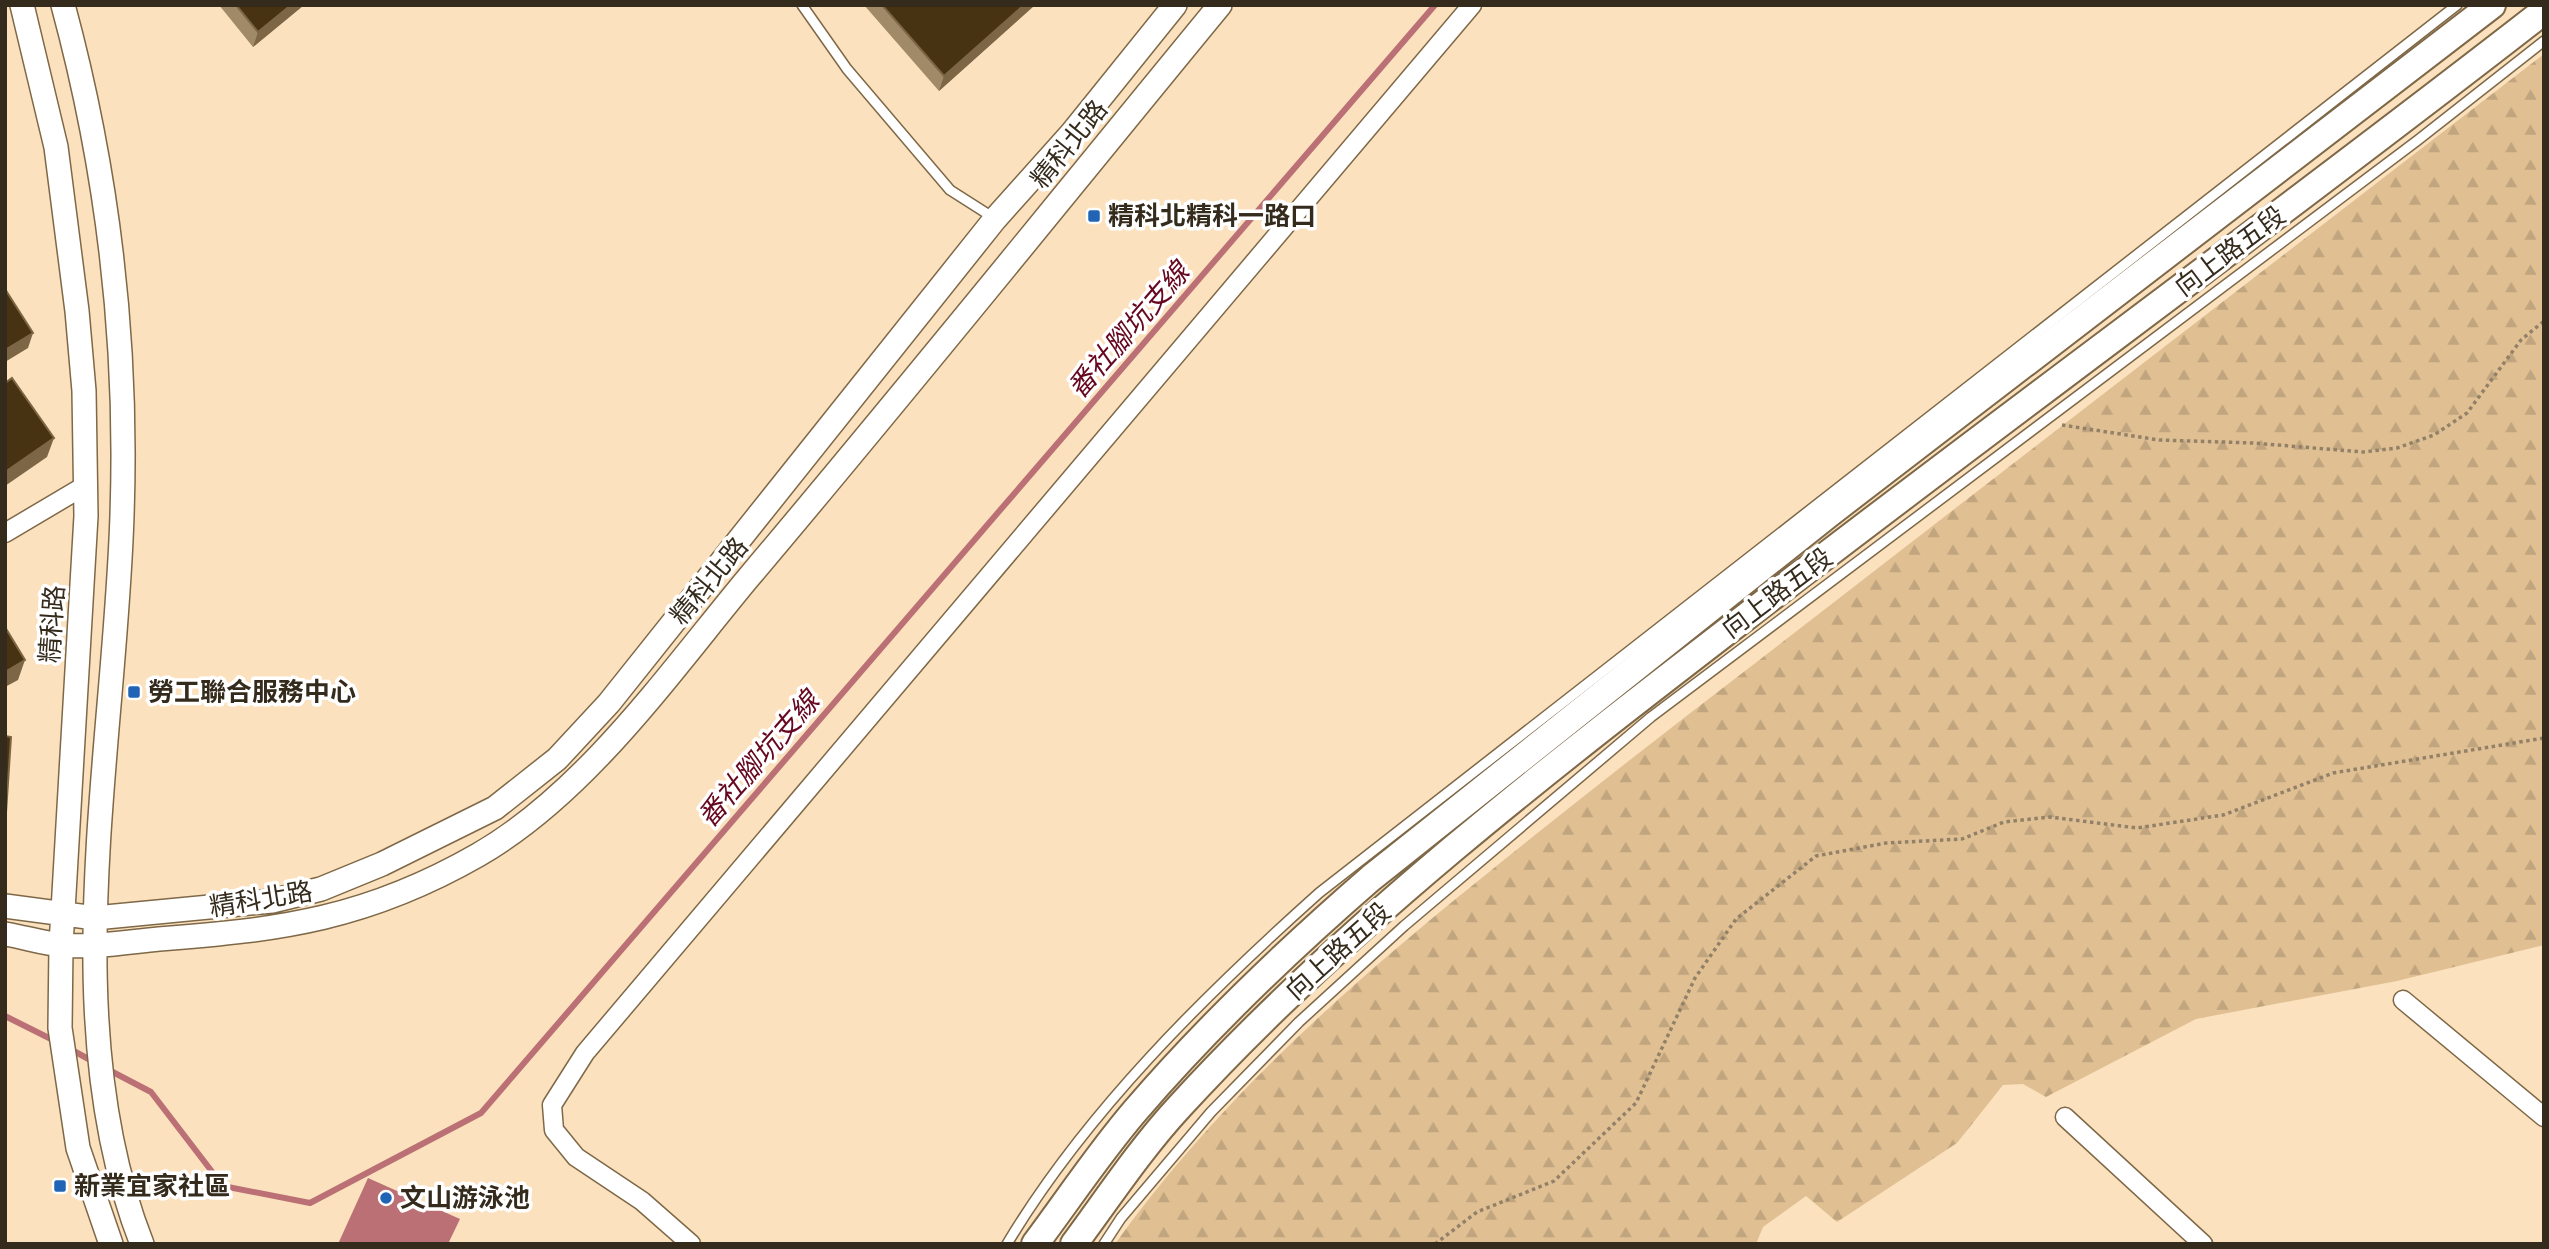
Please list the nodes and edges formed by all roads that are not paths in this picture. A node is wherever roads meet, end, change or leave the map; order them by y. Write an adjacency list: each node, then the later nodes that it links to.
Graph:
1 (22, 5): 12 (street, 精科路)
2 (63, 5): 15 (street, 精科路)
3 (802, 5): 11 (lane)
4 (1175, 5): 11 (street, 精科北路)
5 (1220, 5): 18 (street, 精科北路)
6 (1472, 5): 24 (street)
7 (2457, 5): 25 (lane, 向上路五段)
8 (2493, 5): 26 (main road, 向上路五段)
9 (2544, 11): 27 (main road, 向上路五段)
10 (2544, 41): 28 (lane, 向上路五段)
11 (995, 219): 15 (street, 精科北路)
12 (86, 485): 13 (street); 15 (street, 精科路)
13 (5, 533)
14 (5, 906): 15 (street, 精科北路)
15 (81, 917): 17 (street, 精科路); 18 (street, 精科路)
16 (5, 934): 17 (street, 精科北路)
17 (61, 945): 18 (street, 精科北路); 22 (street, 精科路)
18 (90, 945): 23 (street, 精科路)
19 (2403, 1000): 21 (street)
20 (2065, 1117): 29 (street)
21 (2544, 1117)
22 (111, 1244)
23 (142, 1244)
24 (691, 1244)
25 (1007, 1244)
26 (1035, 1244)
27 (1073, 1244)
28 (1104, 1244)
29 (2203, 1244)

